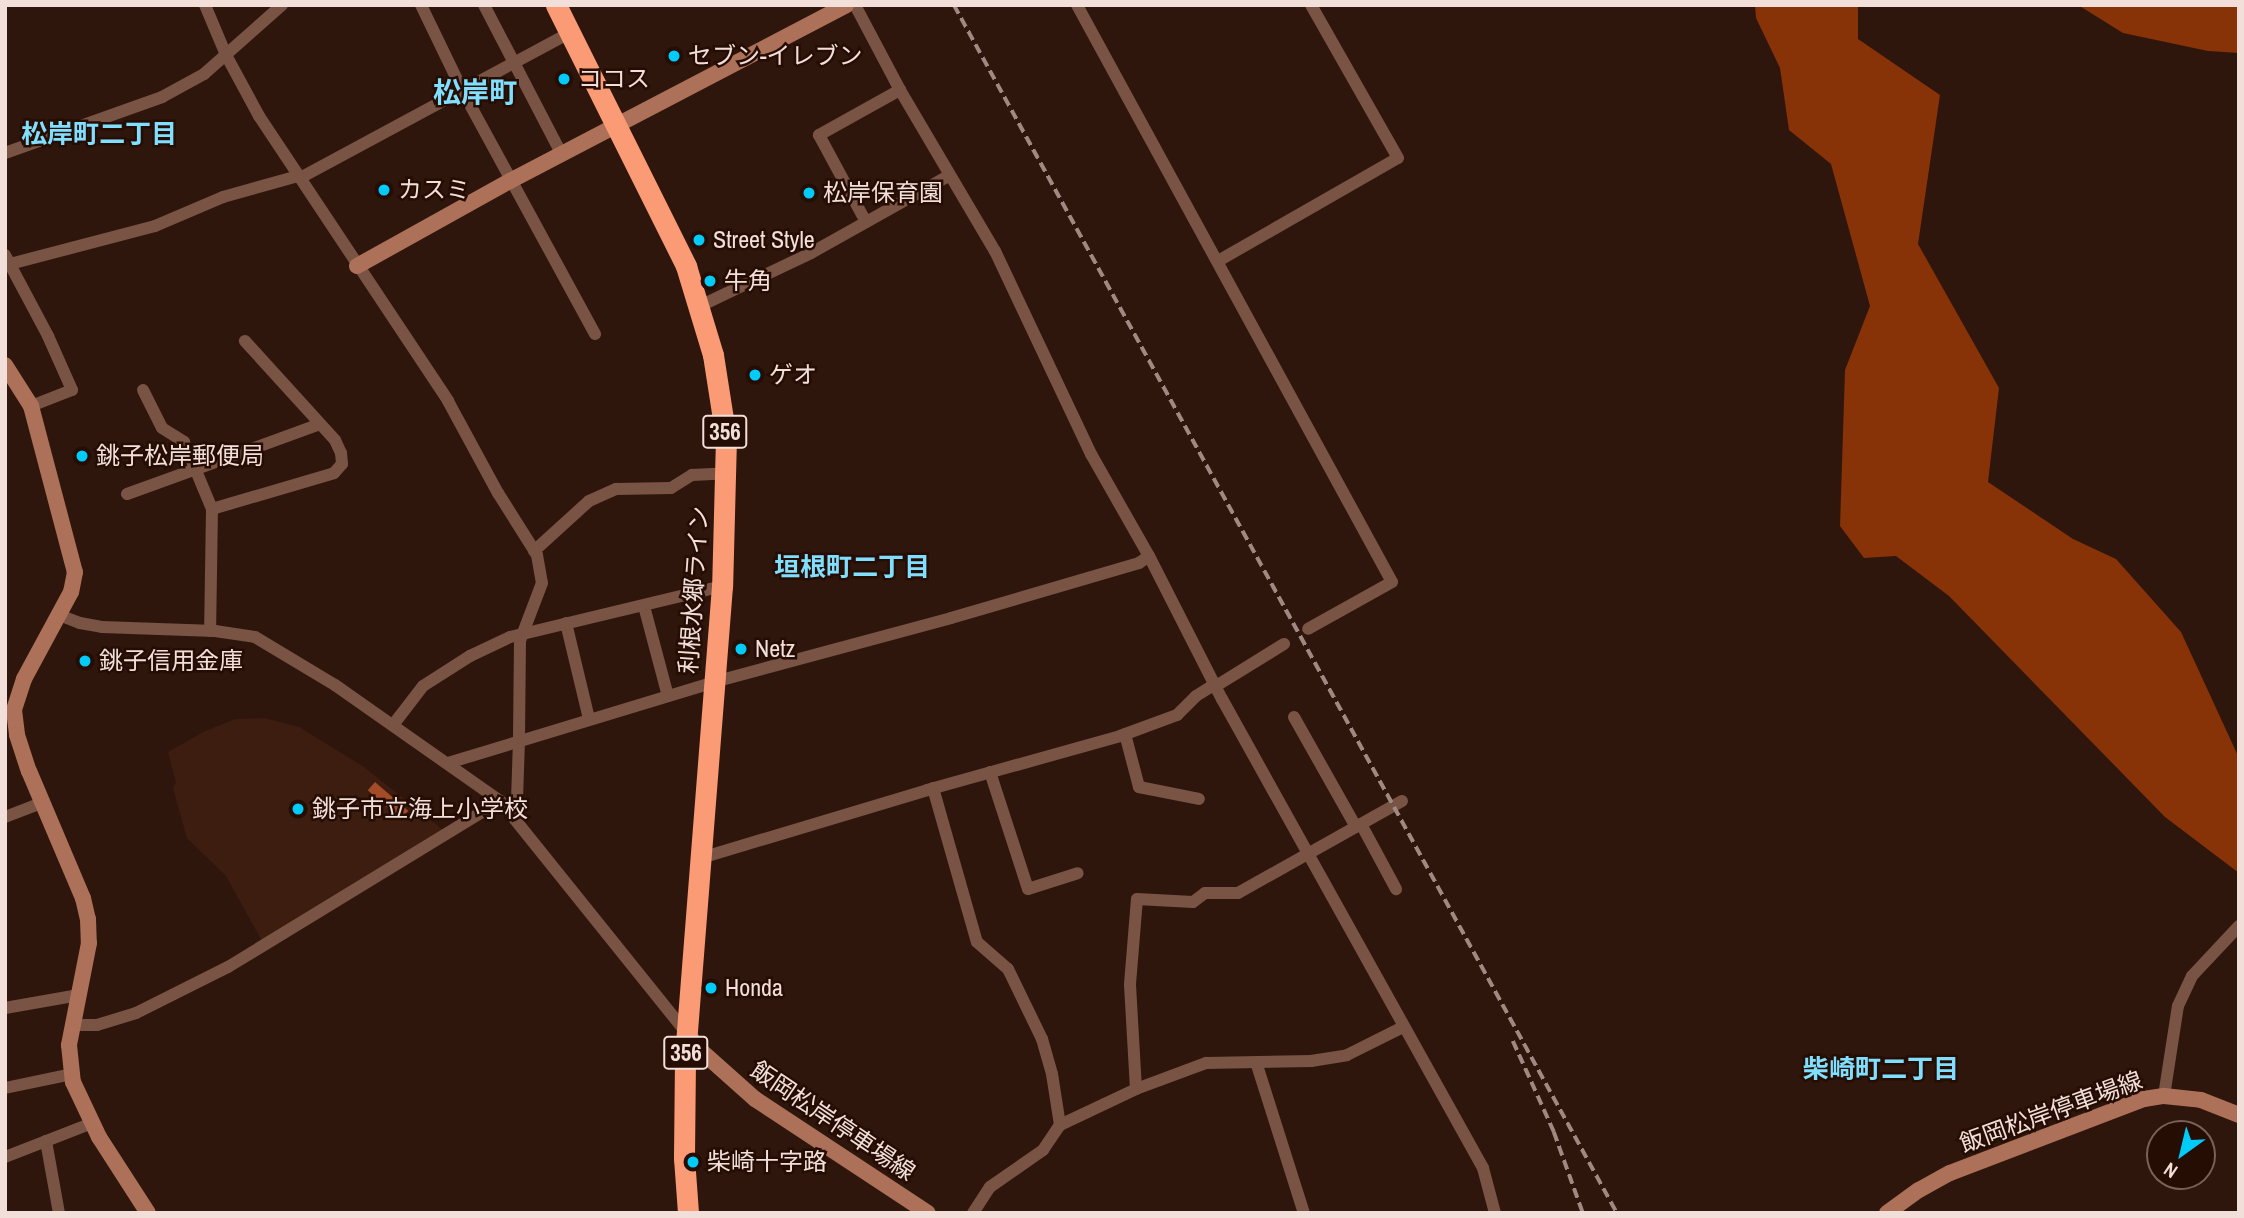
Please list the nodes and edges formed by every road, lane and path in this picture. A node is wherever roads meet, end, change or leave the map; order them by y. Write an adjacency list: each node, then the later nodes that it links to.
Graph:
1 (205, 5): 11 (street)
2 (282, 5): 11 (street)
3 (421, 5): 13 (street)
4 (484, 5): 12 (street)
5 (556, 5): 10 (highway, 利根水郷ライン / 356)
6 (846, 5): 15 (street)
7 (855, 5): 14 (street)
8 (1077, 5): 23 (street)
9 (1311, 5): 23 (street)
10 (569, 33): 12 (street); 15 (highway, 利根水郷ライン / 356)
11 (226, 55): 16 (street); 19 (street)
12 (515, 61): 13 (street); 17 (street)
13 (462, 90): 19 (street); 20 (street)
14 (900, 90): 18 (street); 21 (street)
15 (616, 127): 17 (street); 25 (highway, 利根水郷ライン / 356)
16 (5, 153)
17 (562, 155): 20 (street)
18 (950, 175): 21 (street); 37 (street)
19 (299, 177): 22 (street); 24 (street)
20 (510, 181): 24 (street); 26 (street)
21 (866, 222): 25 (street)
22 (8, 260): 30 (street)
23 (1218, 261): 42 (street)
24 (357, 266): 36 (street)
25 (700, 306): 33 (highway, 利根水郷ライン / 356)
26 (595, 334)
27 (245, 341): 31 (street)
28 (5, 365): 30 (street)
29 (143, 390): 32 (street)
30 (31, 406): 40 (street)
31 (320, 424): 32 (street); 35 (street)
32 (195, 469): 34 (street); 35 (street)
33 (727, 473): 36 (street); 38 (highway, 利根水郷ライン / 356)
34 (127, 494)
35 (212, 509): 43 (street)
36 (534, 551): 44 (street)
37 (1149, 556): 46 (street); 47 (street)
38 (722, 586): 39 (street); 46 (highway, 利根水郷ライン / 356)
39 (644, 606): 41 (street); 49 (street)
40 (59, 615): 43 (street); 48 (street)
41 (566, 623): 44 (street); 51 (street)
42 (1308, 629)
43 (210, 631): 52 (street)
44 (521, 633): 52 (street); 54 (street)
45 (1284, 644): 47 (street)
46 (714, 682): 49 (street); 66 (highway, 利根水郷ライン / 356)
47 (1215, 685): 53 (street); 65 (street)
48 (11, 695): 61 (street)
49 (668, 696): 51 (street)
50 (1294, 717): 64 (street)
51 (589, 719): 54 (street)
52 (393, 725): 55 (street)
53 (1125, 734): 56 (street); 58 (street)
54 (519, 740): 55 (street); 62 (street)
55 (448, 763): 59 (street)
56 (990, 772): 57 (street); 67 (street)
57 (933, 788): 66 (street); 82 (street)
58 (1199, 799)
59 (500, 801): 62 (street); 72 (street)
60 (1402, 801): 64 (street)
61 (42, 803): 63 (street); 70 (street)
62 (513, 815): 74 (street)
63 (5, 817)
64 (1359, 825): 65 (street); 68 (street)
65 (1307, 855): 73 (street); 78 (street)
66 (701, 858): 74 (highway, 利根水郷ライン / 356)
67 (1078, 873)
68 (1396, 889)
69 (2239, 926): 79 (street)
70 (79, 995): 71 (street); 72 (street)
71 (5, 1008)
72 (73, 1025): 76 (street)
73 (1403, 1027): 75 (street); 91 (street)
74 (687, 1033): 87 (highway, 利根水郷ライン / 356); 88 (street, 飯岡松岸停車場線)
75 (1256, 1062): 78 (street); 90 (street)
76 (72, 1074): 77 (street); 81 (street)
77 (5, 1088)
78 (1136, 1089): 82 (street)
79 (2164, 1096): 80 (street, 飯岡松岸停車場線); 92 (street, 飯岡松岸停車場線)
80 (2239, 1115)
81 (92, 1124): 83 (street); 86 (street)
82 (1060, 1125): 89 (street)
83 (46, 1142): 84 (street); 85 (street)
84 (5, 1157)
85 (59, 1213)
86 (148, 1213)
87 (688, 1213)
88 (928, 1213)
89 (973, 1213)
90 (1304, 1213)
91 (1495, 1213)
92 (1887, 1213)

